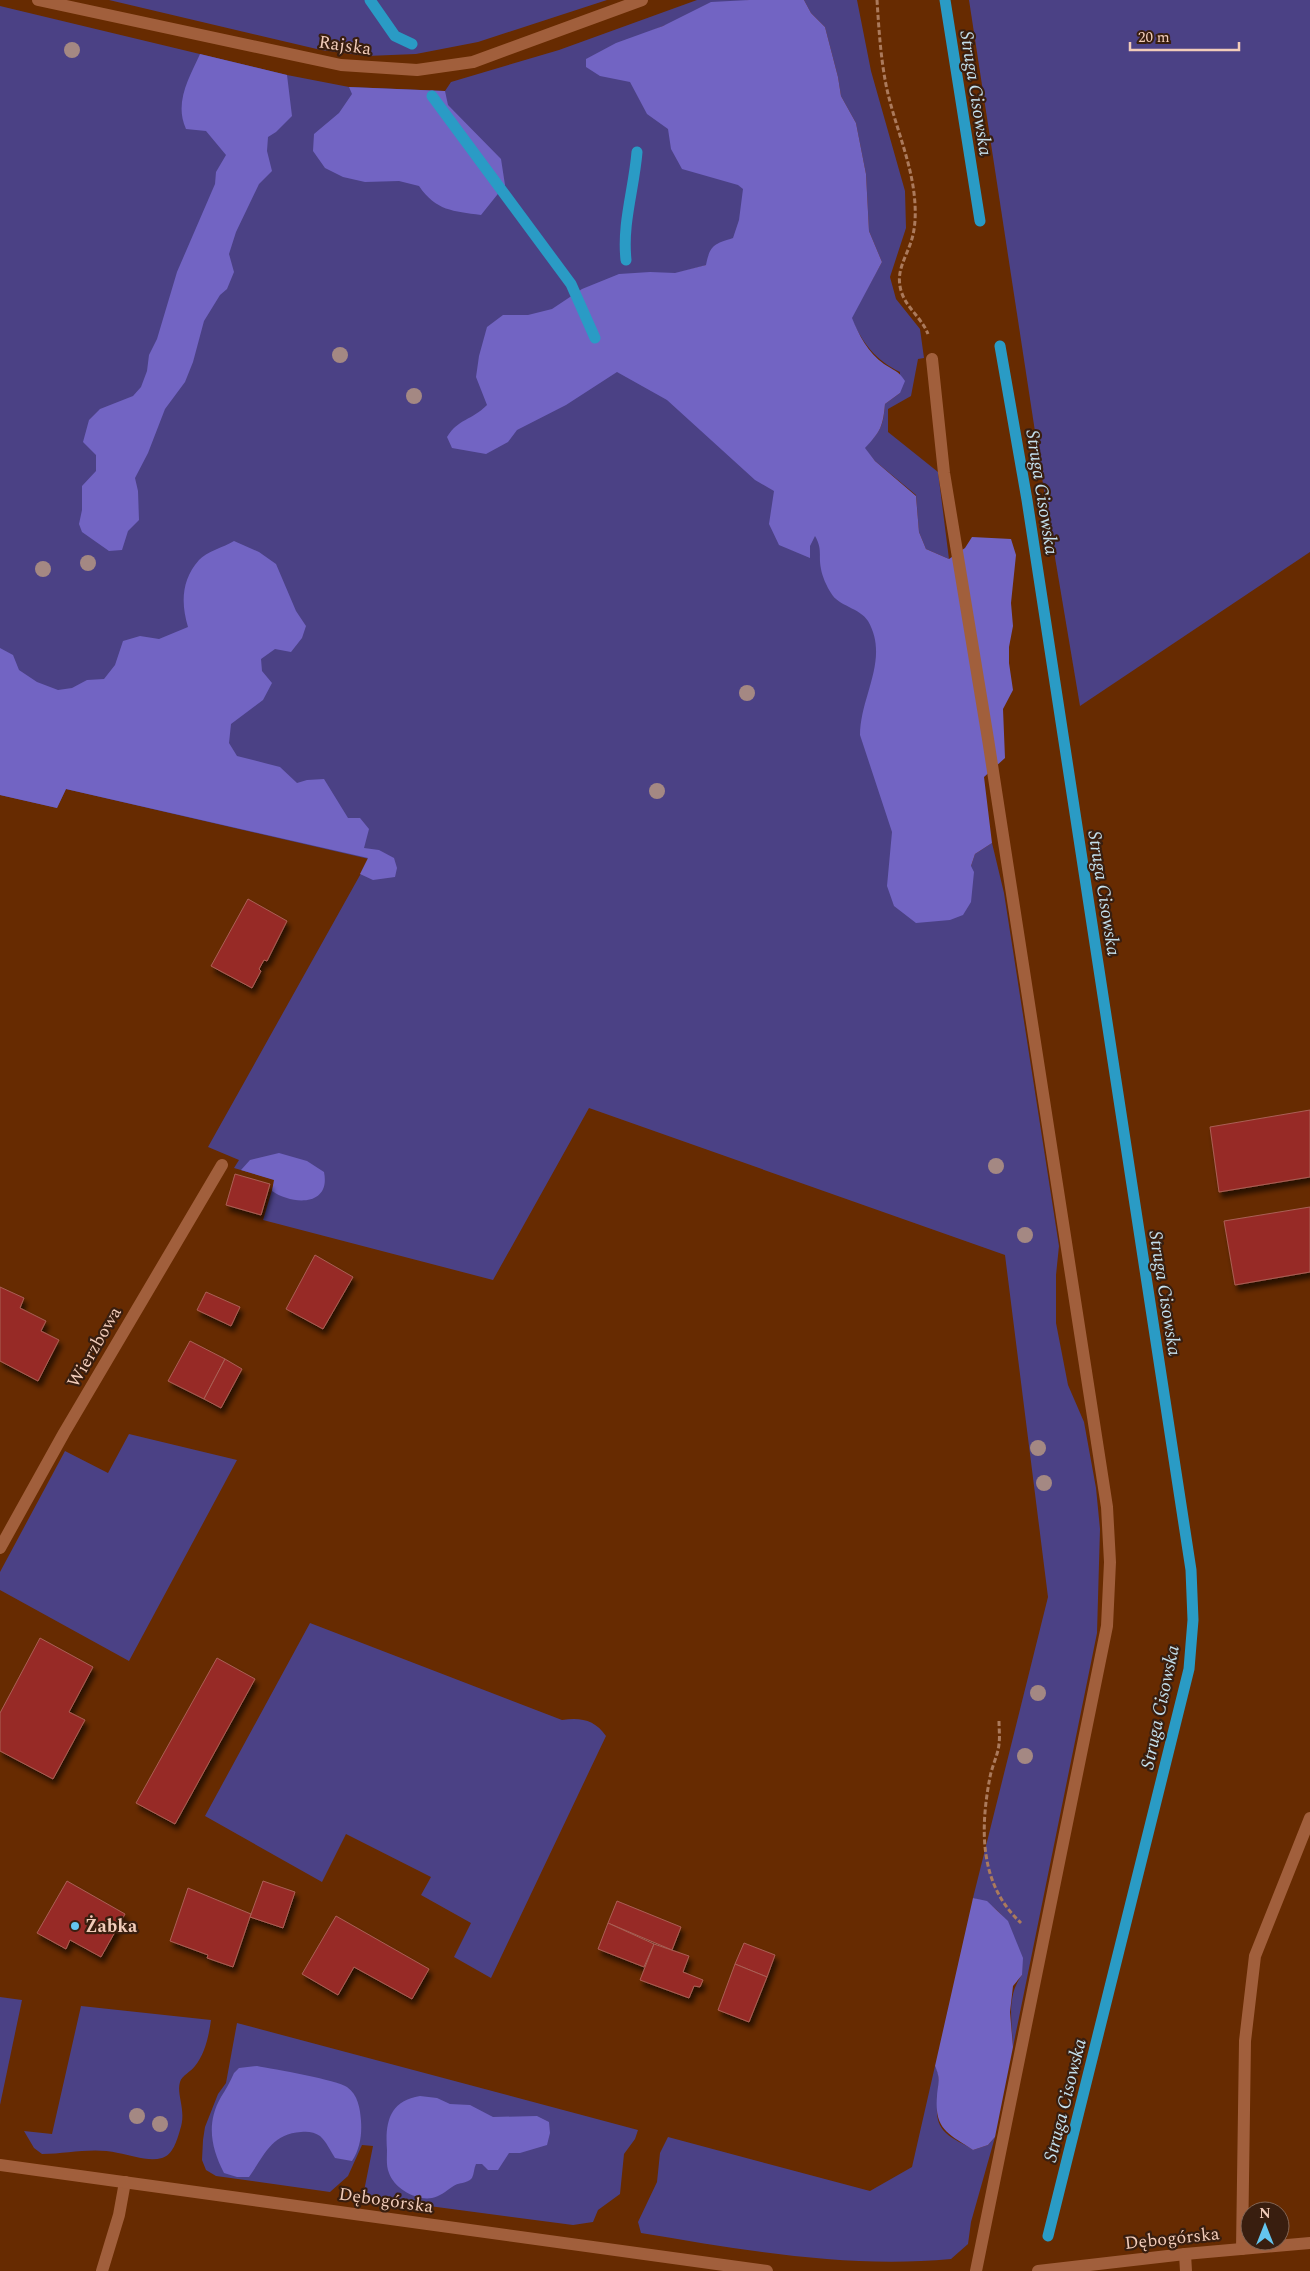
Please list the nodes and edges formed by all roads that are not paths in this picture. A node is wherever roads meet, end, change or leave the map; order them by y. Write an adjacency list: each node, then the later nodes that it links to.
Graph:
1 (38, 0): 2 (street, Rajska)
2 (642, 0)
3 (932, 359): 16 (street)
4 (222, 1165): 5 (street, Wierzbowa)
5 (0, 1548)
6 (1310, 1818): 9 (street)
7 (0, 2165): 8 (street, Dębogórska)
8 (125, 2182): 14 (street); 15 (street, Dębogórska)
9 (1243, 2201)
10 (1310, 2243): 11 (street, Dębogórska)
11 (1290, 2245)
12 (1240, 2249): 13 (street, Dębogórska)
13 (1185, 2254): 17 (street, Dębogórska); 18 (street)
14 (102, 2271)
15 (767, 2271)
16 (976, 2271)
17 (1038, 2271)
18 (1186, 2271)

